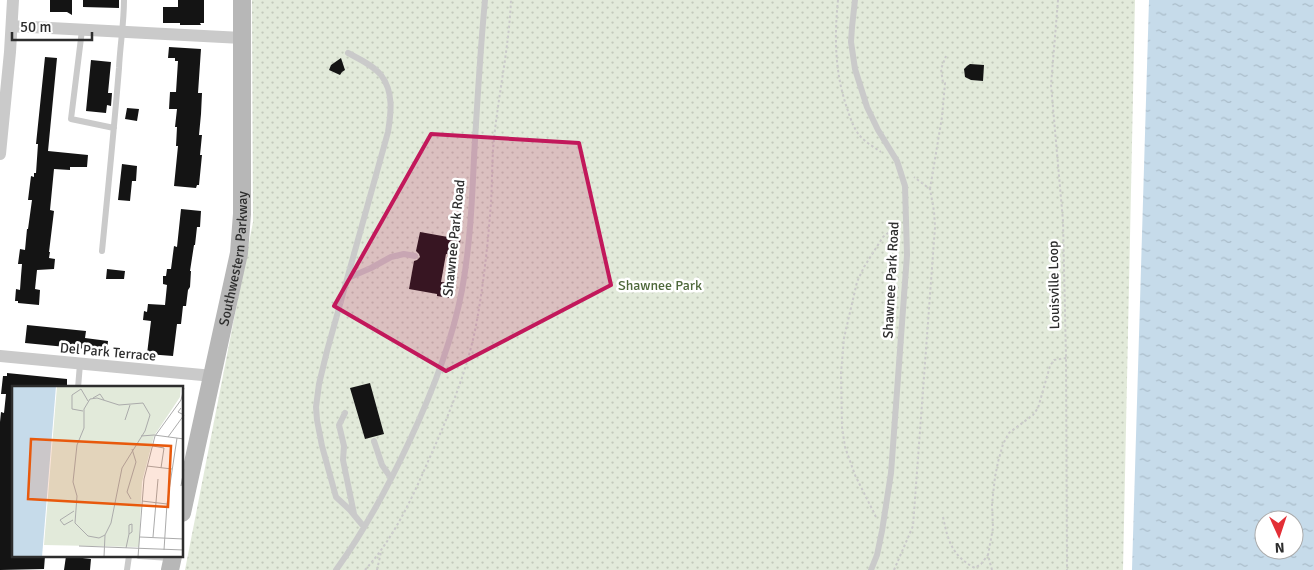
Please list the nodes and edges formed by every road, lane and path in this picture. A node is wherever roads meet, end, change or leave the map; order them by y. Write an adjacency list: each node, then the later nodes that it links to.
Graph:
1 (13, 0): 8 (street)
2 (124, 0): 10 (lane)
3 (242, 0): 11 (street, Southwestern Parkway)
4 (485, 0): 30 (lane, Shawnee Park Road)
5 (838, 0): 15 (path)
6 (855, 0): 19 (lane, Shawnee Park Road)
7 (1058, 0): 24 (path, Louisville Loop)
8 (12, 26): 9 (street); 16 (street)
9 (82, 30): 10 (street); 14 (lane)
10 (121, 32): 11 (street); 14 (lane)
11 (242, 38): 26 (street, Southwestern Parkway)
12 (348, 52): 22 (lane)
13 (946, 56): 18 (path)
14 (114, 128): 20 (lane)
15 (881, 152)
16 (0, 154)
17 (914, 177): 18 (path)
18 (930, 189): 44 (path)
19 (906, 218): 35 (lane, Shawnee Park Road); 35 (path)
20 (102, 251)
21 (415, 256): 22 (lane)
22 (348, 278): 32 (lane)
23 (0, 356): 25 (street, Del Park Terrace)
24 (1066, 358): 37 (path); 47 (path, Louisville Loop)
25 (80, 364): 26 (street, Del Park Terrace); 27 (lane)
26 (213, 376): 31 (street, Southwestern Parkway)
27 (78, 386)
28 (345, 413): 32 (lane)
29 (374, 441): 30 (lane)
30 (391, 478): 34 (lane, Shawnee Park Road)
31 (184, 504)
32 (354, 515): 34 (lane)
33 (943, 517): 40 (path)
34 (364, 527): 41 (lane, Shawnee Park Road)
35 (882, 531): 43 (lane, Shawnee Park Road)
36 (382, 550): 42 (path)
37 (988, 555): 40 (path); 46 (path)
38 (150, 558): 39 (lane)
39 (172, 562)
40 (975, 568): 45 (path)
41 (336, 570)
42 (377, 570)
43 (871, 570)
44 (894, 570)
45 (978, 570)
46 (992, 570)
47 (1067, 570)

